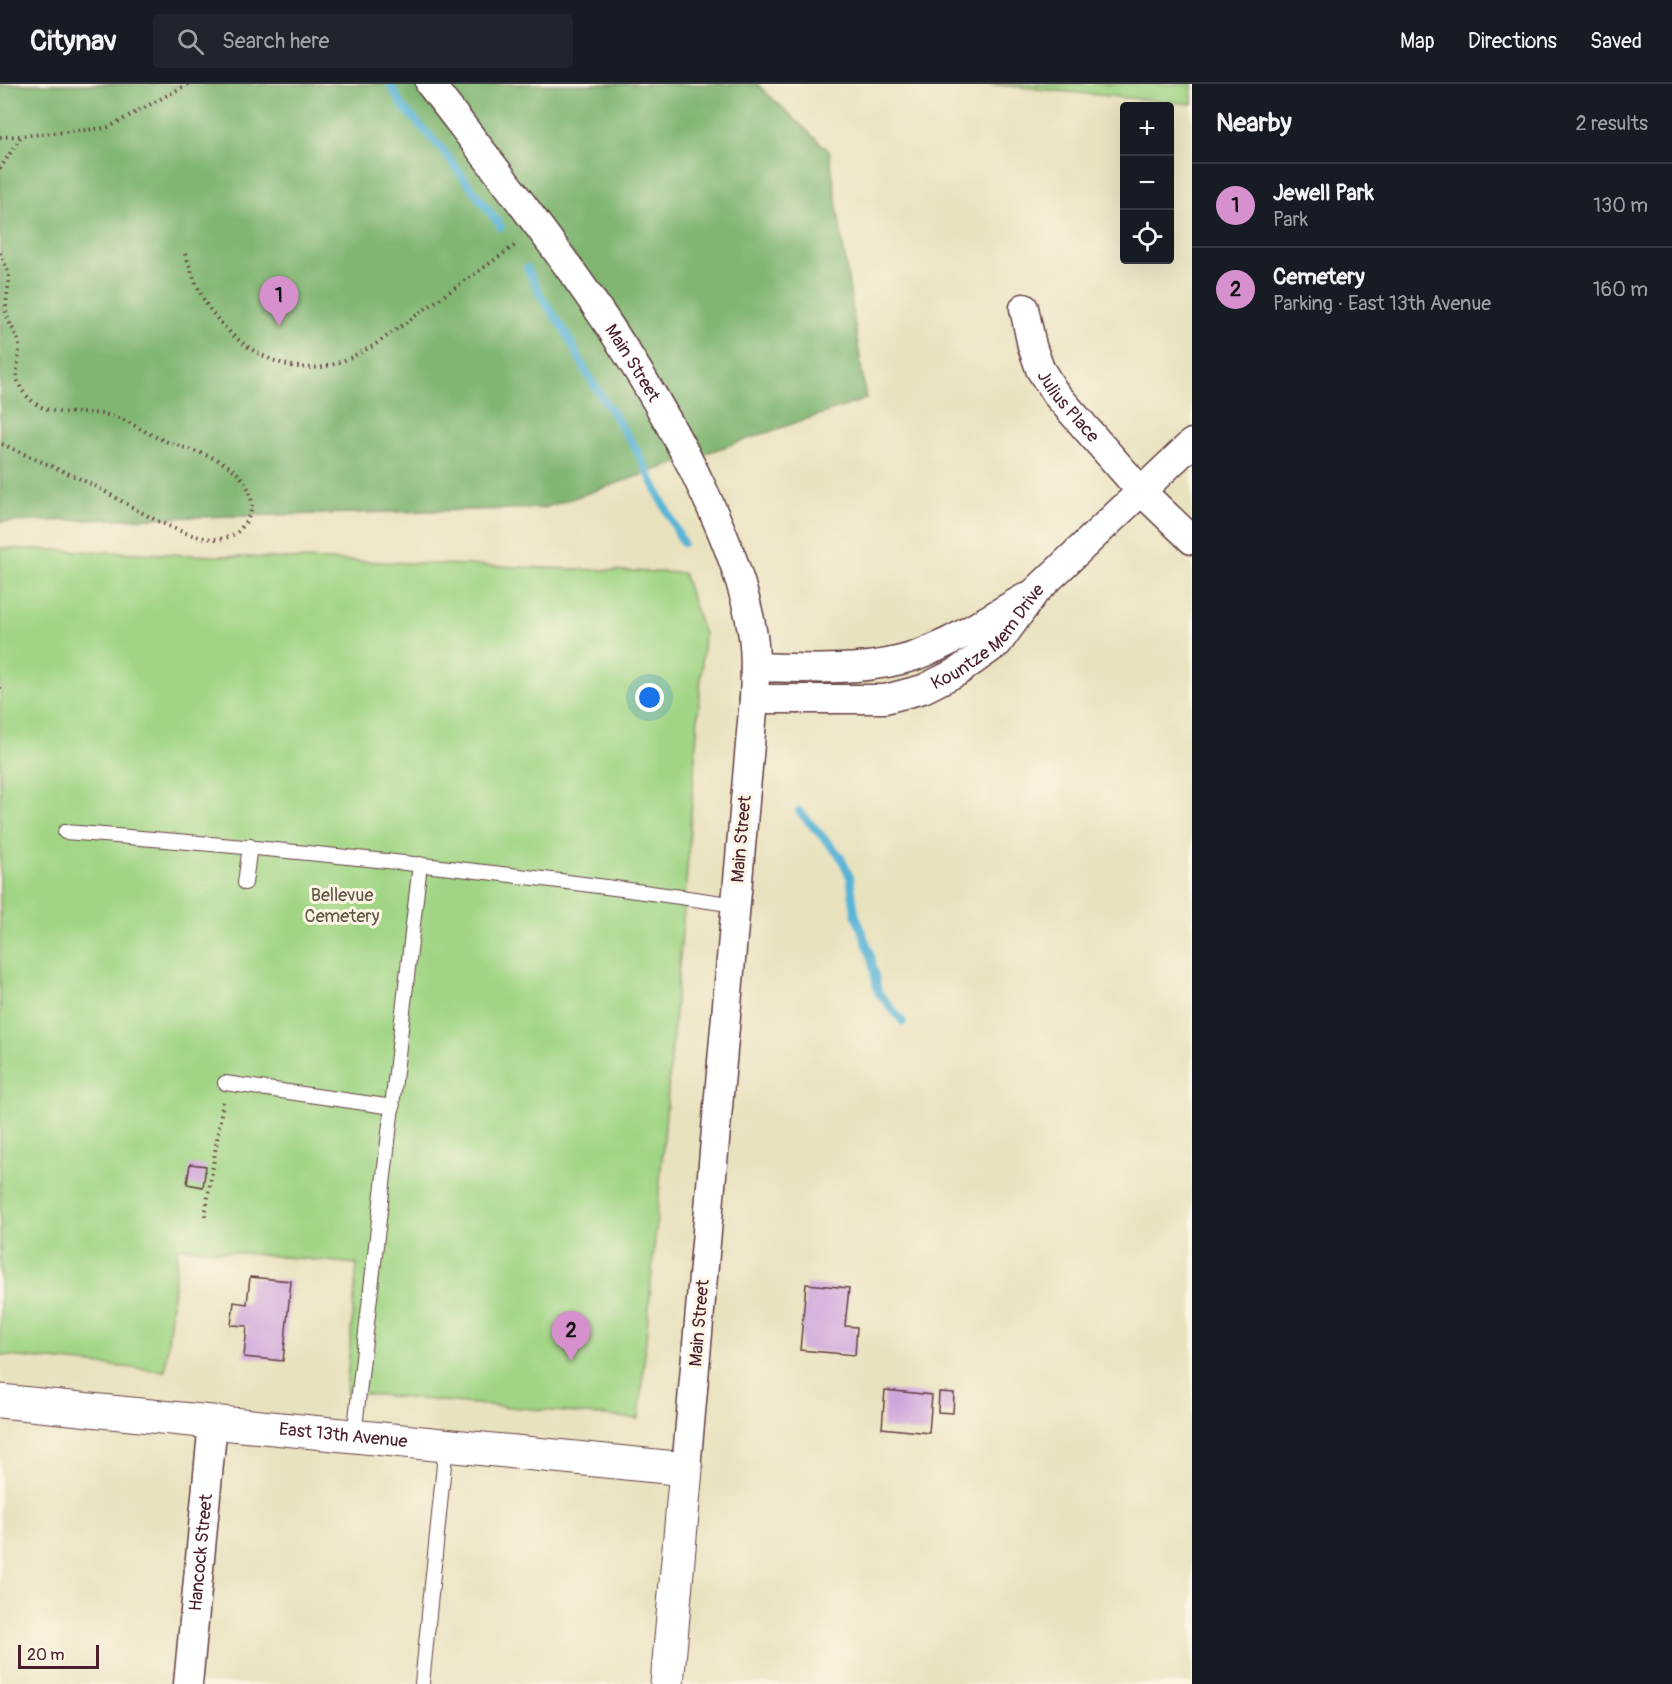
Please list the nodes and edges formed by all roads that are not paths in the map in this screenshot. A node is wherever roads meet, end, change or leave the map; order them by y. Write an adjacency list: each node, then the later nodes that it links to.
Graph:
1 (430, 84): 7 (street, Main Street)
2 (1024, 308): 4 (street, Julius Place)
3 (1192, 443): 4 (street)
4 (1140, 490): 5 (street, Julius Place); 6 (street)
5 (1192, 540)
6 (1035, 592): 7 (street, Kountze Mem Drive); 8 (street, Kountze Mem Drive)
7 (755, 667): 8 (street, Main Street)
8 (754, 699): 13 (street, Main Street)
9 (65, 832): 10 (lane)
10 (250, 846): 11 (lane); 12 (lane)
11 (420, 864): 13 (lane); 15 (lane)
12 (245, 883)
13 (736, 905): 20 (street, Main Street)
14 (225, 1083): 15 (lane)
15 (393, 1107): 18 (lane)
16 (0, 1401): 17 (street, East 13th Avenue)
17 (213, 1422): 18 (street, East 13th Avenue); 21 (street, Hancock Street)
18 (354, 1436): 19 (street, East 13th Avenue)
19 (446, 1445): 20 (street, East 13th Avenue); 22 (lane)
20 (686, 1469): 23 (street, Main Street)
21 (188, 1684)
22 (422, 1684)
23 (667, 1684)

